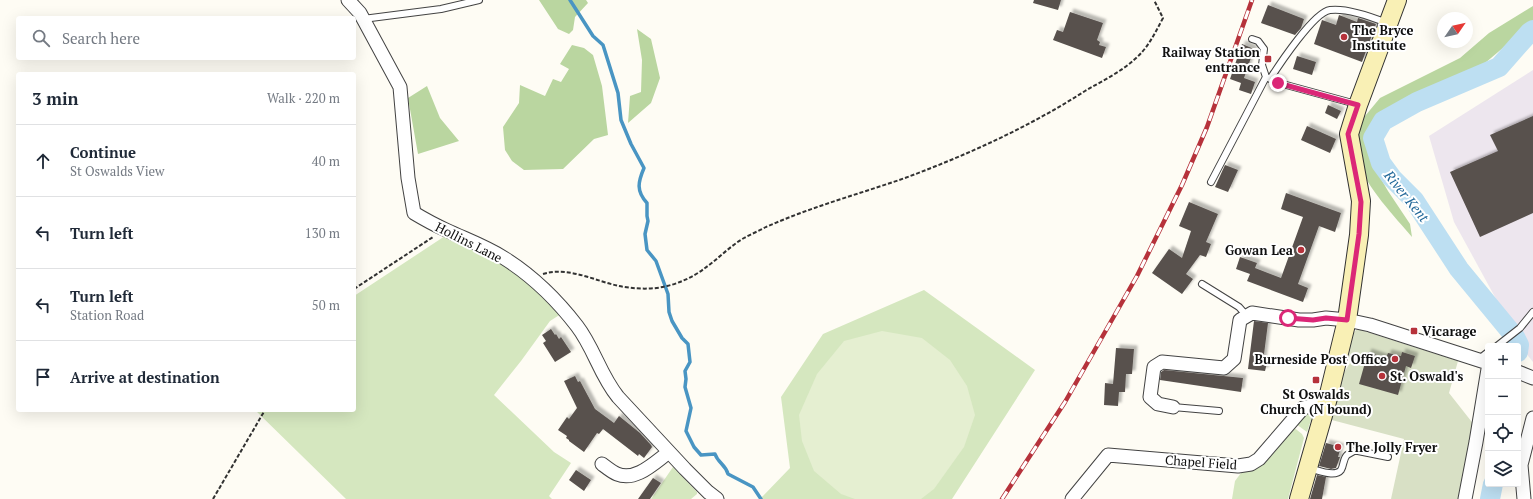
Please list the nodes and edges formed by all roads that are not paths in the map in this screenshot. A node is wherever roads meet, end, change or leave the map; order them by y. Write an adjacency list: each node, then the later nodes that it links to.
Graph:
1 (348, 0): 4 (street, Hollins Lane)
2 (479, 0): 4 (lane)
3 (1397, 0): 5 (street)
4 (363, 19): 21 (street, Hollins Lane)
5 (1388, 23): 7 (lane); 8 (street)
6 (1252, 39): 7 (lane)
7 (1268, 78): 8 (lane); 9 (lane)
8 (1358, 105): 13 (street)
9 (1211, 182)
10 (1202, 284): 12 (lane)
11 (1533, 312): 14 (lane)
12 (1247, 316): 13 (street); 18 (street)
13 (1347, 320): 15 (street); 17 (street)
14 (1501, 343)
15 (1484, 358)
16 (1486, 379): 28 (street)
17 (1325, 405): 24 (street); 26 (street, Chapel Field)
18 (1173, 407): 19 (lane)
19 (1219, 411)
20 (1533, 418): 29 (street)
21 (668, 452): 23 (street); 25 (street, Hollins Lane)
22 (1388, 457): 24 (lane)
23 (602, 464)
24 (1308, 468): 27 (street)
25 (717, 499)
26 (1072, 499)
27 (1299, 499)
28 (1464, 499)
29 (1524, 499)

